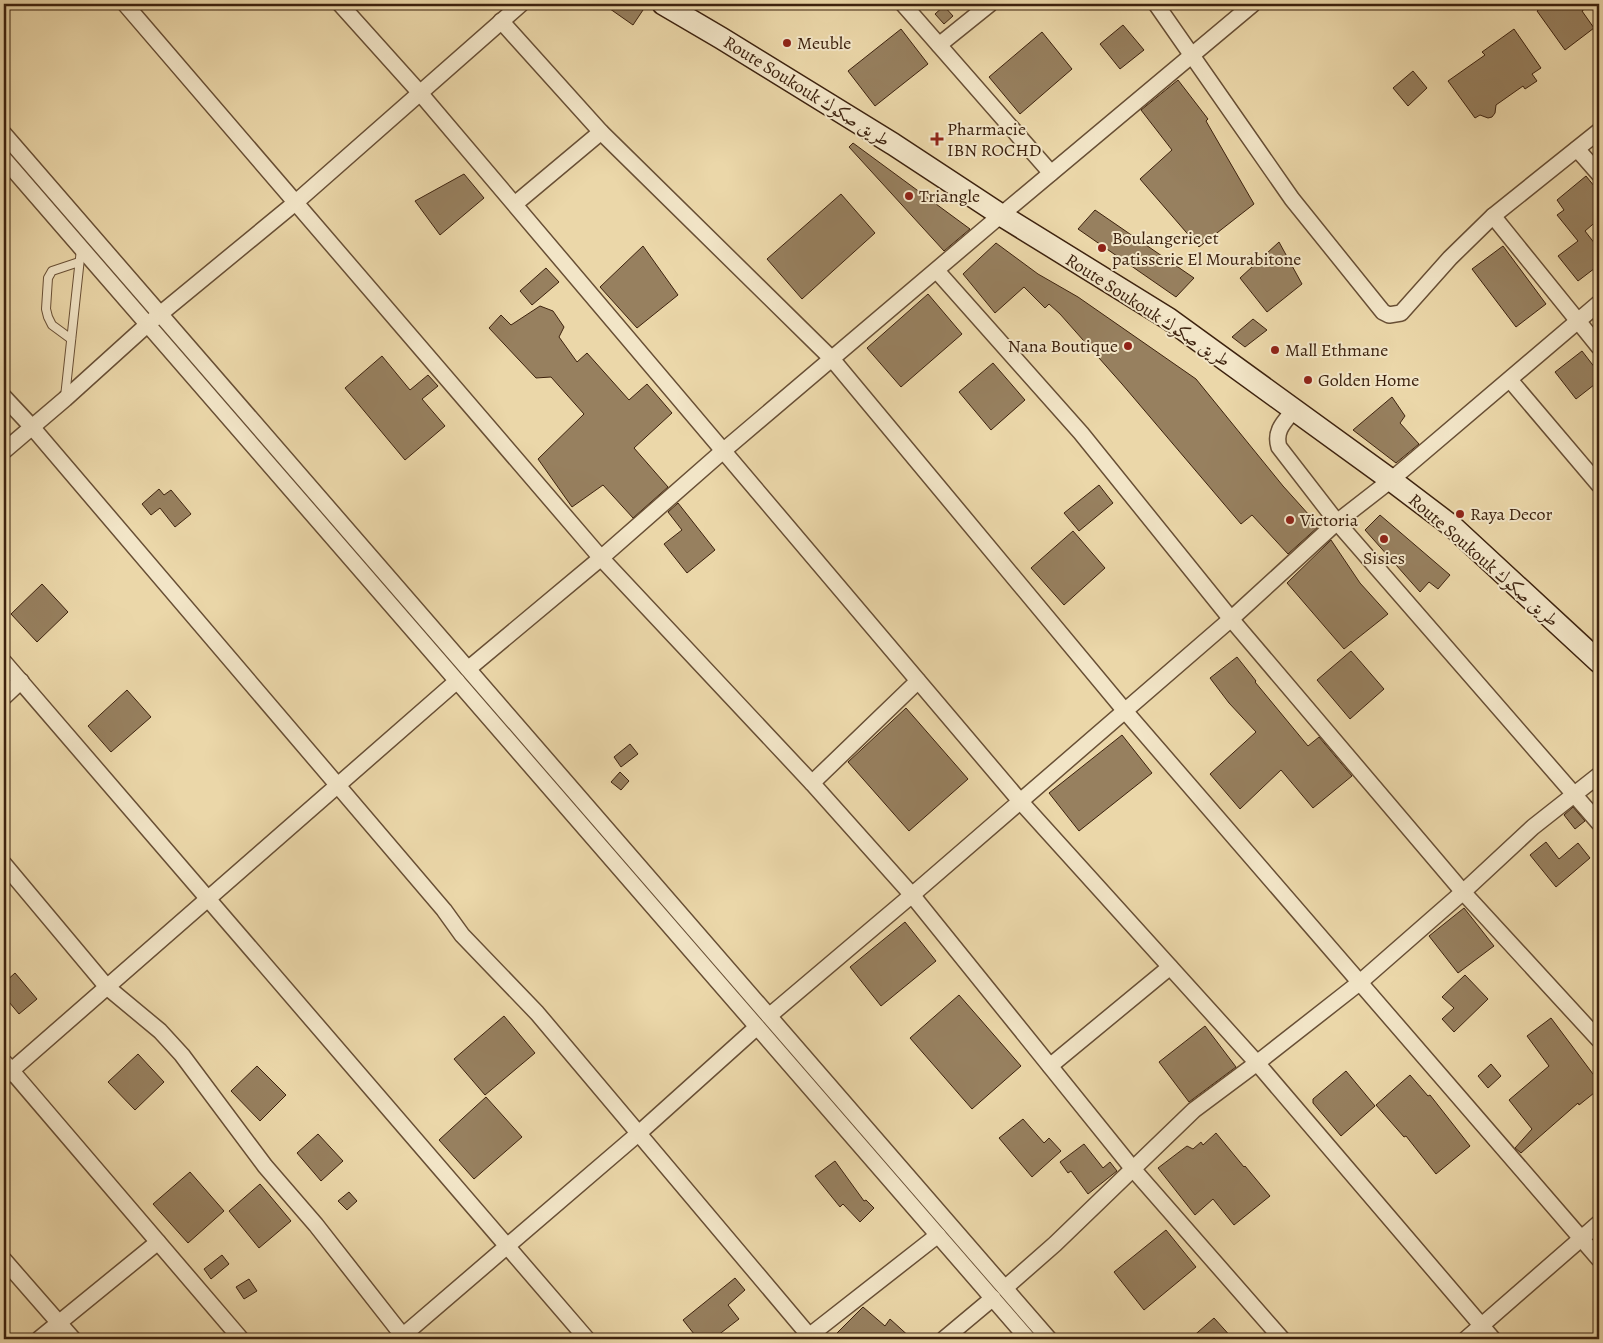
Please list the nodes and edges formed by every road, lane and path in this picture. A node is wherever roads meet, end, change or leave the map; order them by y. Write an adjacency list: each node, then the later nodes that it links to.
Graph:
1 (125, 4): 20 (street)
2 (340, 4): 12 (street)
3 (521, 4): 9 (street)
4 (663, 4): 22 (street, Route Soukouk طريق صكوك)
5 (903, 4): 10 (street)
6 (990, 4): 10 (street)
7 (1156, 4): 11 (street)
8 (1253, 4): 11 (street)
9 (501, 21): 12 (street); 14 (street)
10 (939, 45): 18 (street)
11 (1191, 55): 18 (street); 23 (street)
12 (420, 93): 20 (street); 21 (street)
13 (1599, 131): 16 (street)
14 (602, 132): 21 (street); 32 (street)
15 (4, 134): 27 (street)
16 (1578, 149): 19 (street); 23 (street)
17 (4, 159): 24 (street)
18 (1051, 173): 22 (street)
19 (1599, 174)
20 (295, 203): 27 (street); 43 (street)
21 (515, 204): 39 (street)
22 (1001, 215): 25 (street); 36 (street, Route Soukouk طريق صكوك)
23 (1493, 216): 28 (street)
24 (80, 256): 29 (street); 30 (lane); 30 (lane)
25 (937, 271): 32 (street); 44 (street)
26 (1599, 303): 28 (street)
27 (160, 314): 29 (street); 47 (street)
28 (1578, 321): 31 (street); 33 (street)
29 (148, 324): 35 (street); 49 (street)
30 (71, 339): 35 (lane)
31 (1599, 347)
32 (832, 359): 39 (street); 52 (street)
33 (1510, 380): 40 (street); 41 (street)
34 (4, 397): 37 (street)
35 (65, 399): 37 (street)
36 (1294, 410): 40 (street, Route Soukouk طريق صكوك); 42 (street)
37 (32, 427): 38 (street); 55 (street)
38 (4, 451)
39 (723, 451): 43 (street); 50 (street)
40 (1391, 480): 42 (street); 46 (street, Route Soukouk طريق صكوك)
41 (1599, 485)
42 (1338, 522): 44 (street); 56 (street)
43 (601, 558): 47 (street); 54 (street)
44 (1231, 619): 52 (street); 60 (street)
45 (4, 662): 48 (street)
46 (1599, 662)
47 (468, 669): 66 (street)
48 (20, 681): 51 (street); 62 (street)
49 (457, 681): 55 (street); 67 (street)
50 (918, 682): 54 (street); 57 (street)
51 (4, 697)
52 (1125, 711): 57 (street); 64 (street)
53 (1599, 775): 56 (street)
54 (812, 783): 61 (street)
55 (338, 786): 62 (street); 72 (street)
56 (1575, 794): 58 (street); 60 (street)
57 (1020, 802): 61 (street); 63 (street)
58 (1599, 822)
59 (4, 864): 65 (street)
60 (1463, 892): 64 (street); 68 (street)
61 (912, 895): 66 (street); 70 (street)
62 (208, 899): 65 (street); 78 (street)
63 (1170, 967): 69 (street); 70 (street)
64 (1359, 983): 69 (street); 76 (street)
65 (107, 987): 71 (street); 85 (street)
66 (769, 1016): 81 (street)
67 (758, 1027): 72 (street); 75 (street)
68 (1599, 1040)
69 (1257, 1063): 73 (street); 84 (street)
70 (1050, 1066): 73 (street)
71 (6, 1070): 77 (street)
72 (639, 1133): 78 (street); 86 (street)
73 (1133, 1169): 81 (street); 94 (street)
74 (1599, 1223): 76 (street)
75 (938, 1235): 82 (street); 86 (street)
76 (1582, 1239): 79 (street); 84 (street)
77 (158, 1242): 83 (street); 89 (street)
78 (507, 1246): 85 (street); 90 (street)
79 (1599, 1259)
80 (4, 1260): 83 (street)
81 (1005, 1288): 93 (street)
82 (992, 1298): 91 (street); 92 (street)
83 (58, 1322): 87 (street); 88 (street)
84 (1481, 1326): 95 (street); 96 (street)
85 (401, 1337)
86 (810, 1338)
87 (39, 1339)
88 (72, 1339)
89 (241, 1339)
90 (588, 1339)
91 (944, 1339)
92 (1028, 1339)
93 (1050, 1339)
94 (1282, 1339)
95 (1466, 1339)
96 (1493, 1339)

